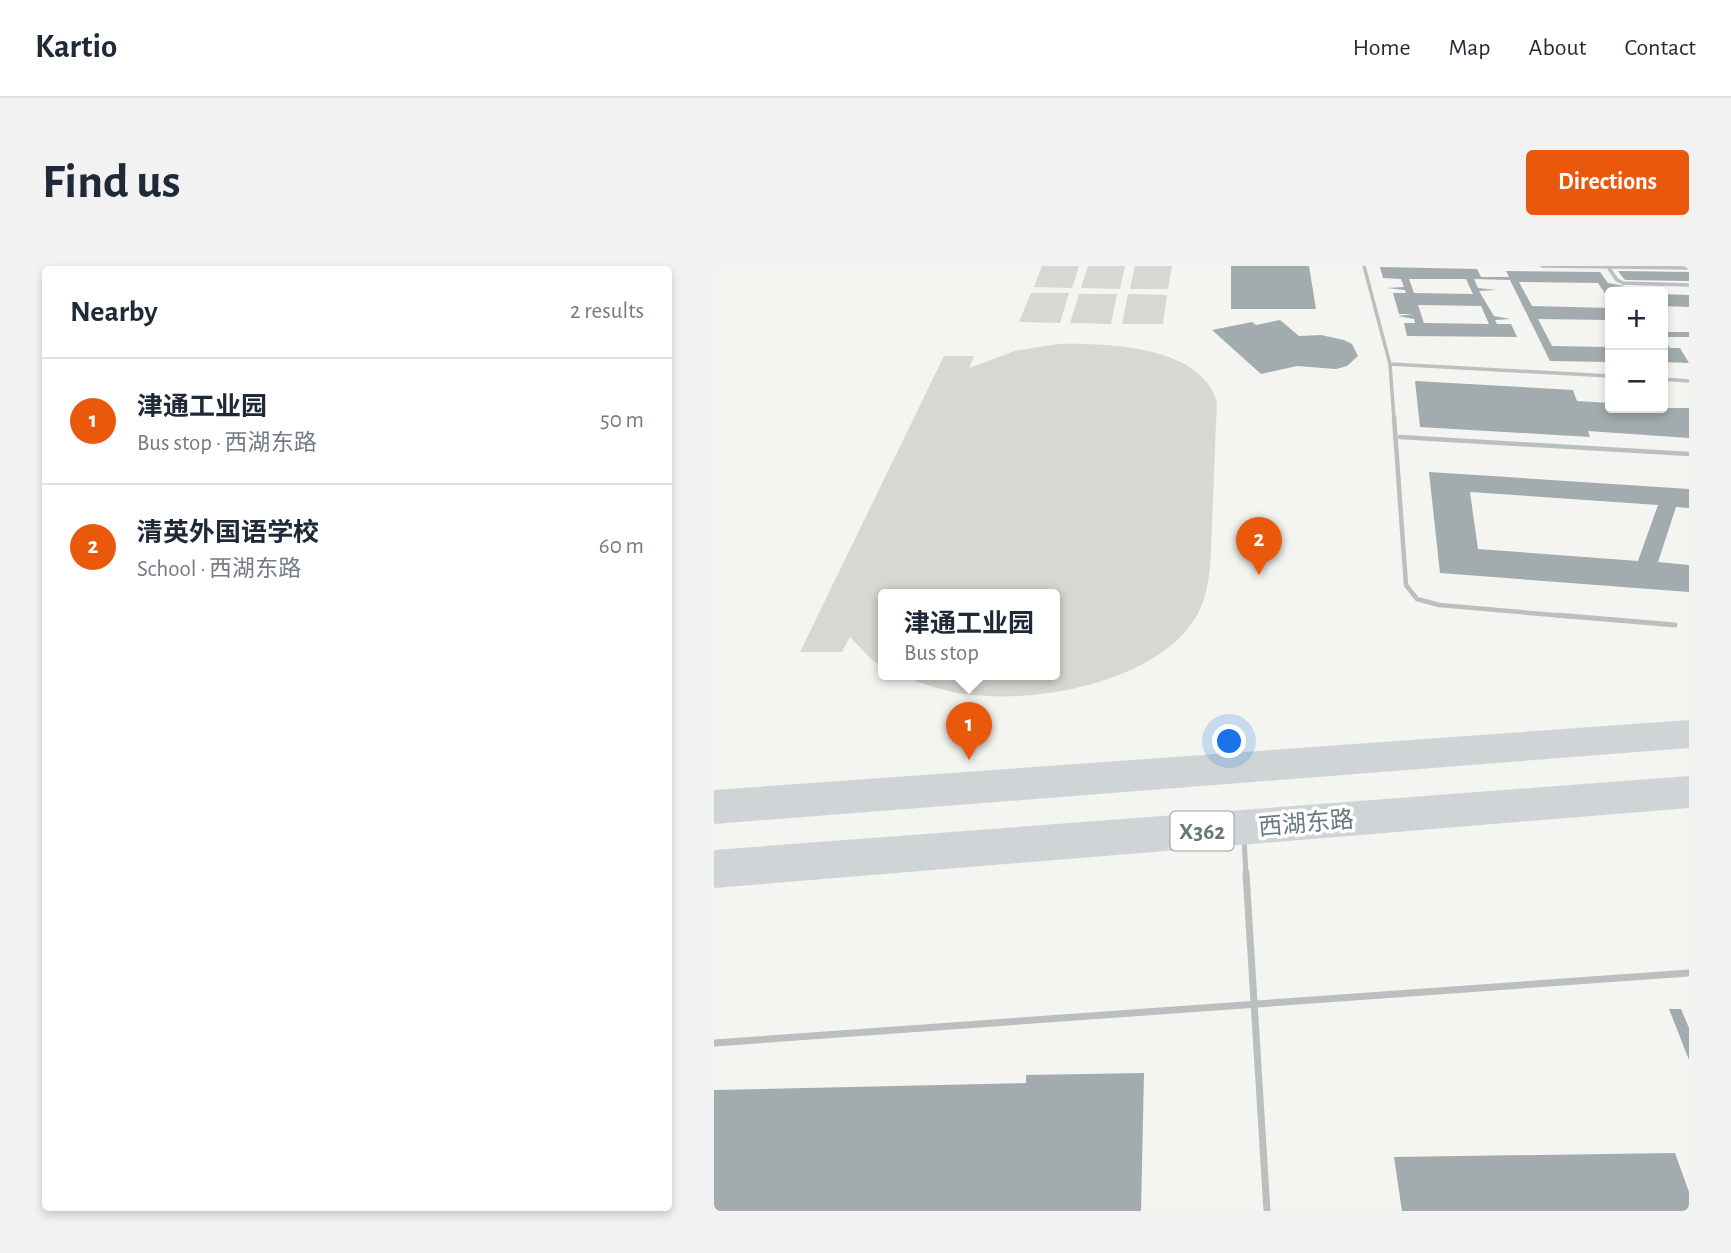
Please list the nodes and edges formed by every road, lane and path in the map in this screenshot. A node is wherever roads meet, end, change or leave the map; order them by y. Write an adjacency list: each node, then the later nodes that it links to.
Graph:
1 (1364, 266): 6 (lane)
2 (1542, 266): 3 (lane)
3 (1608, 267): 4 (lane); 5 (lane)
4 (1689, 268)
5 (1689, 285)
6 (1390, 364): 7 (lane); 12 (lane)
7 (1605, 376)
8 (1668, 379): 9 (lane)
9 (1689, 381)
10 (1400, 436): 11 (lane)
11 (1689, 454)
12 (1675, 625)
13 (1689, 734): 15 (main road)
14 (1689, 792): 16 (main road, 西湖东路 / X362)
15 (714, 807)
16 (1244, 828): 17 (main road, 西湖东路 / X362); 19 (lane)
17 (714, 869)
18 (1689, 973): 19 (lane)
19 (1254, 1004): 20 (lane); 21 (lane)
20 (714, 1043)
21 (1267, 1211)

